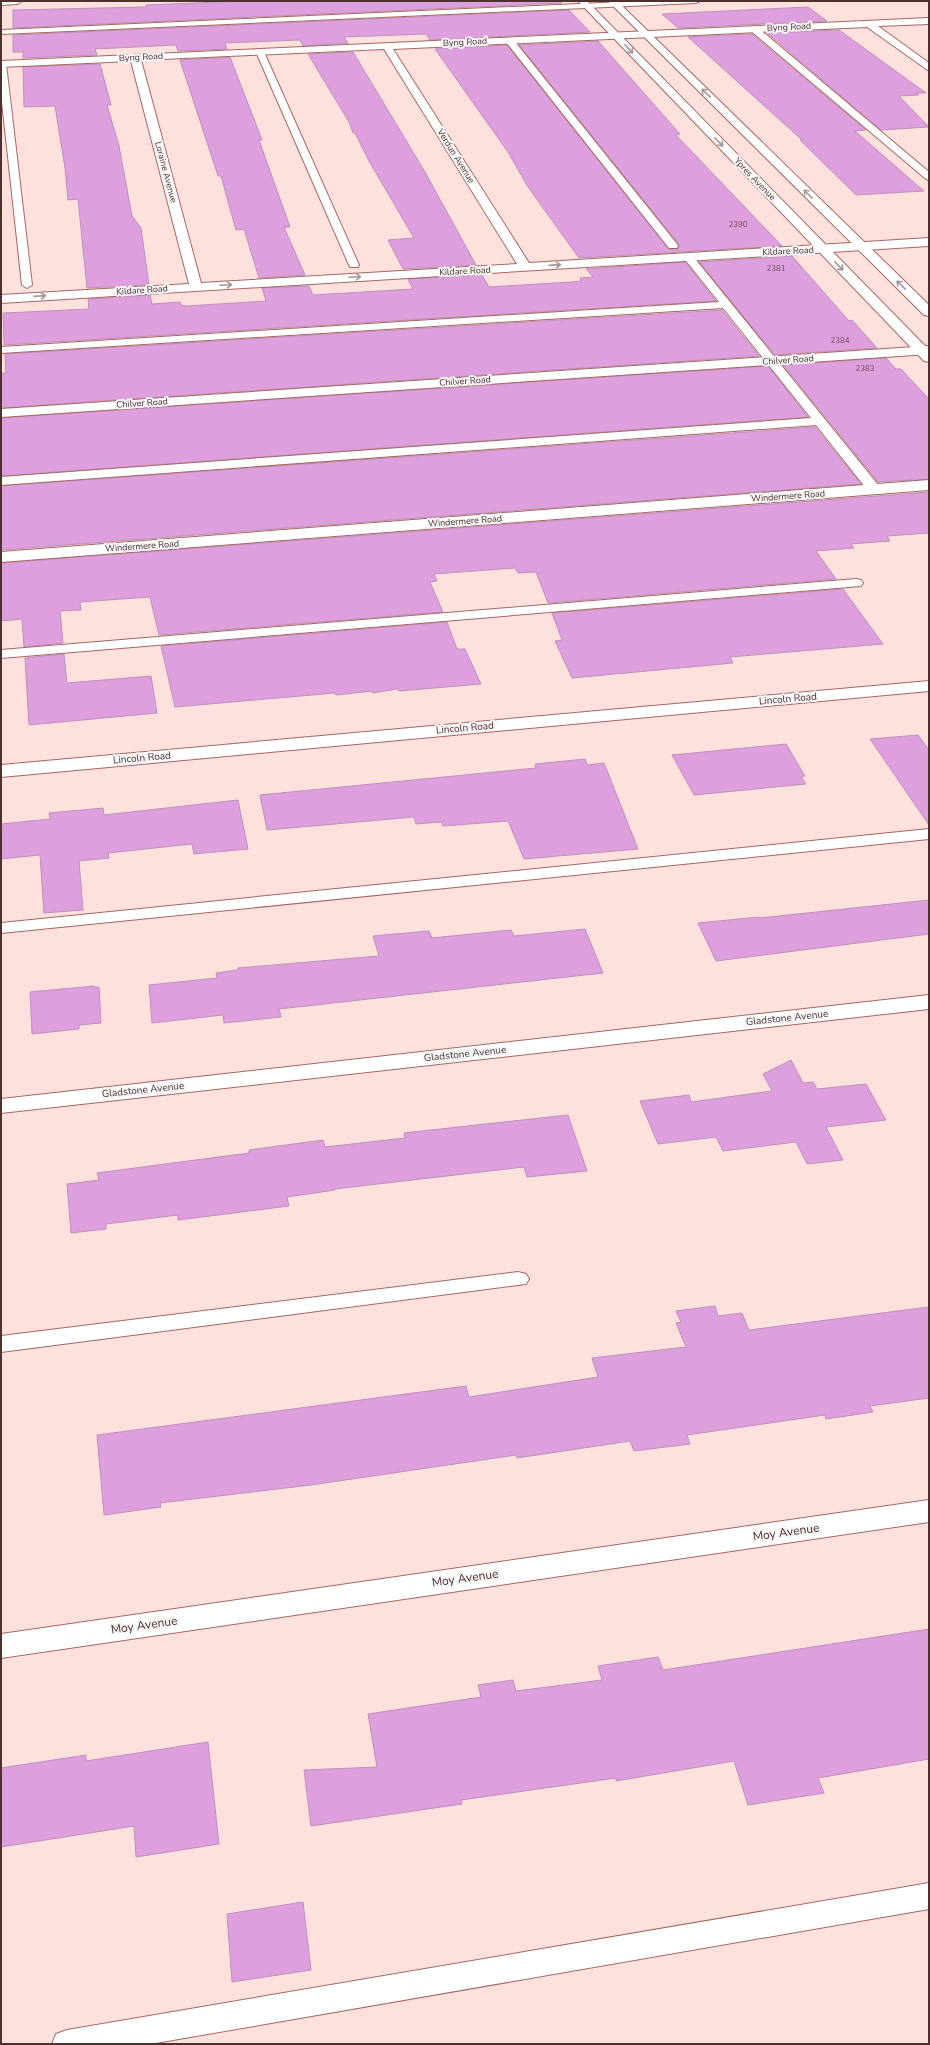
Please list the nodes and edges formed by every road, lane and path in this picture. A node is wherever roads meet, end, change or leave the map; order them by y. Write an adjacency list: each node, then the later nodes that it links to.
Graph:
1 (18, 1): 3 (street)
2 (696, 1): 5 (lane)
3 (1, 2)
4 (585, 3): 5 (lane); 9 (lane); 11 (street, Ypres Avenue)
5 (614, 3): 10 (street)
6 (929, 21): 7 (street, Byng Road)
7 (869, 24): 8 (street, Byng Road); 17 (street)
8 (754, 29): 10 (street, Byng Road); 18 (lane)
9 (1, 32)
10 (645, 34): 11 (street, Byng Road); 20 (street, one-way to 10)
11 (616, 35): 12 (street, Byng Road); 21 (street, Ypres Avenue, one-way to 21)
12 (508, 40): 13 (street, Byng Road); 23 (lane)
13 (387, 46): 14 (street, Byng Road); 26 (street, Verdun Avenue)
14 (260, 52): 15 (street, Byng Road); 30 (lane)
15 (135, 57): 16 (street, Byng Road); 34 (street, Loraine Avenue)
16 (2, 64): 36 (lane)
17 (929, 68)
18 (929, 177)
19 (929, 230): 20 (street, Kildare Road)
20 (850, 235): 21 (street, Kildare Road); 24 (street)
21 (811, 237): 23 (street, Kildare Road); 25 (street, Ypres Avenue)
22 (929, 242): 24 (street, Kildare Road)
23 (673, 246): 26 (street, Kildare Road)
24 (861, 246): 25 (street, Kildare Road); 42 (street, one-way to 24)
25 (822, 248): 28 (street, Kildare Road); 44 (street, Ypres Avenue, one-way to 44)
26 (518, 255): 27 (street, Kildare Road); 32 (street, Verdun Avenue)
27 (502, 256)
28 (688, 256): 32 (street, Kildare Road, one-way to 28); 41 (lane)
29 (370, 264): 30 (street)
30 (354, 265): 31 (street)
31 (339, 266)
32 (525, 267): 39 (street, Kildare Road, one-way to 32)
33 (208, 274): 34 (street, Kildare Road)
34 (193, 275): 35 (street, Kildare Road); 39 (street, Loraine Avenue)
35 (177, 276)
36 (27, 284): 37 (street); 38 (street)
37 (43, 284)
38 (14, 285)
39 (196, 287): 40 (street, Kildare Road, one-way to 39)
40 (1, 299)
41 (726, 304): 43 (lane); 45 (lane)
42 (929, 312)
43 (1, 350)
44 (927, 353): 45 (street, Chilver Road)
45 (771, 361): 46 (street, Chilver Road); 47 (lane)
46 (1, 413)
47 (820, 421): 48 (lane); 50 (lane)
48 (1, 481)
49 (929, 485): 50 (street, Windermere Road)
50 (874, 489): 51 (street, Windermere Road)
51 (1, 557)
52 (856, 583): 53 (lane)
53 (1, 654)
54 (929, 686): 55 (street, Lincoln Road)
55 (1, 771)
56 (929, 834): 57 (lane)
57 (1, 928)
58 (929, 1002): 59 (street, Gladstone Avenue)
59 (1, 1106)
60 (518, 1279): 61 (lane)
61 (1, 1344)
62 (929, 1511): 63 (street, Moy Avenue)
63 (1, 1646)
64 (929, 1896): 65 (lane)
65 (68, 2044)

